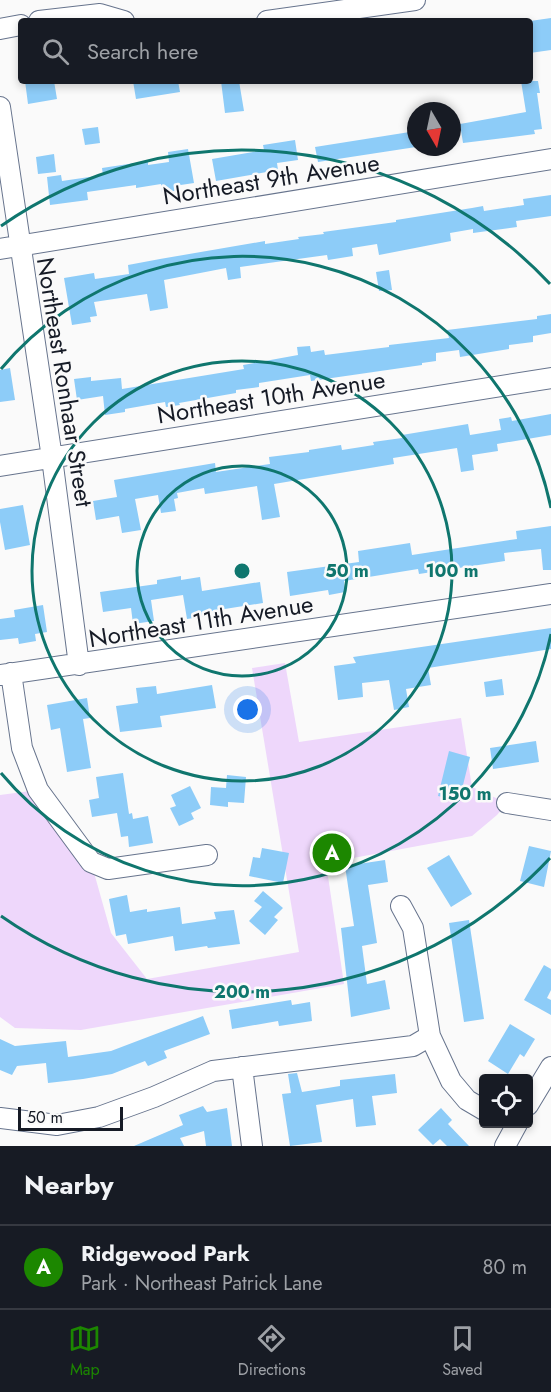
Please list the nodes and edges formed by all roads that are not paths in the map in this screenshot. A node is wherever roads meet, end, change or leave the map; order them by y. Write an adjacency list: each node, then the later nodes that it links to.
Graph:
1 (415, 0): 4 (street)
2 (65, 18): 3 (street)
3 (114, 18)
4 (288, 18)
5 (18, 26): 6 (street)
6 (0, 29)
7 (0, 107): 9 (street, Northeast Ronhaar Street)
8 (551, 159): 9 (street, Northeast 9th Avenue)
9 (9, 247): 11 (street, Northeast Ronhaar Street)
10 (551, 378): 11 (street, Northeast 10th Avenue)
11 (52, 458): 12 (street, Northeast 10th Avenue); 14 (street, Northeast Ronhaar Street)
12 (0, 466)
13 (551, 594): 14 (street, Northeast 11th Avenue)
14 (79, 665): 15 (street, Northeast 11th Avenue)
15 (6, 674): 18 (street)
16 (507, 803): 17 (street)
17 (551, 810)
18 (207, 855)
19 (402, 906): 20 (street)
20 (430, 1036): 21 (street); 24 (street)
21 (242, 1067): 25 (street); 26 (street)
22 (551, 1067): 23 (street)
23 (533, 1097)
24 (479, 1108)
25 (0, 1118)
26 (252, 1146)

